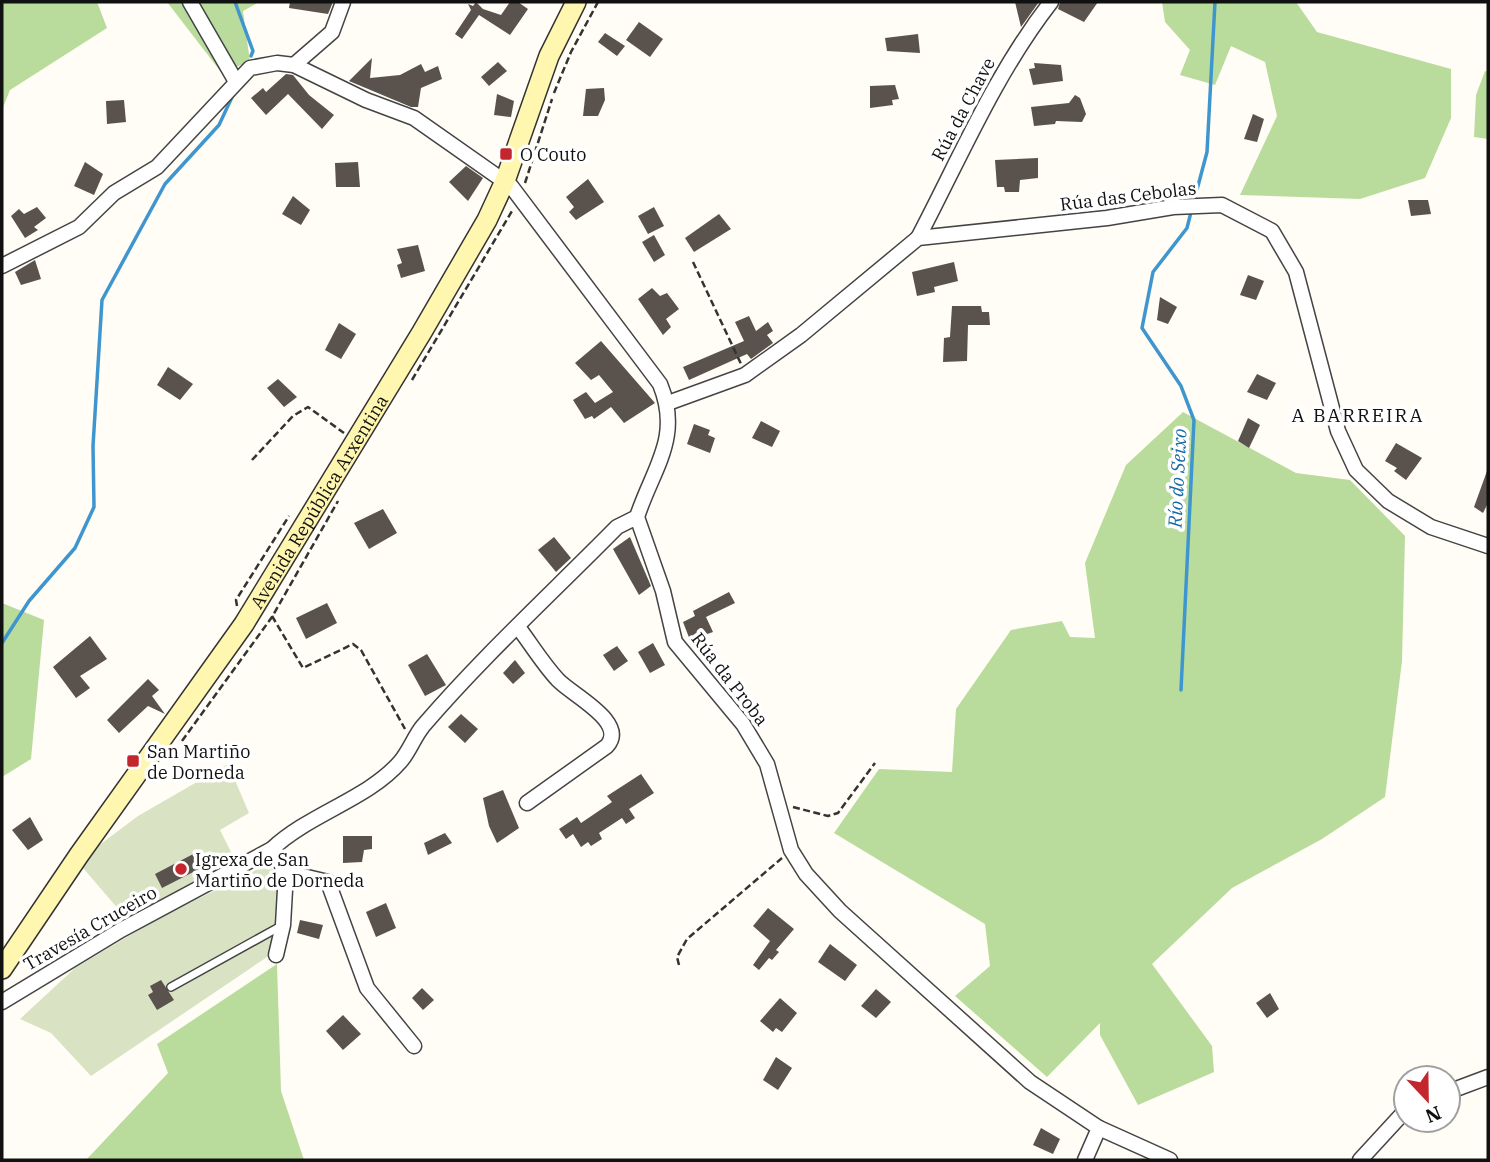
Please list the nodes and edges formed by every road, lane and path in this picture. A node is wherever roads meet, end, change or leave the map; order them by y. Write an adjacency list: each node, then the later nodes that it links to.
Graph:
1 (190, 2): 7 (street)
2 (344, 2): 6 (street)
3 (576, 2): 8 (main road, Avenida República Arxentina)
4 (598, 2): 9 (path)
5 (1051, 2): 10 (street, Rúa da Chave)
6 (294, 65): 7 (street); 8 (street)
7 (235, 80): 12 (street)
8 (505, 181): 9 (street); 16 (main road, Avenida República Arxentina)
9 (520, 198): 14 (path); 15 (street)
10 (918, 239): 13 (street); 20 (street, Rúa das Cebolas)
11 (693, 262): 13 (path)
12 (2, 266)
13 (745, 375): 15 (street)
14 (406, 384)
15 (668, 403): 19 (street)
16 (356, 440): 17 (path); 21 (main road, Avenida República Arxentina)
17 (251, 460)
18 (289, 516): 22 (path)
19 (637, 517): 23 (street, Travesía Cruceiro); 27 (street, Rúa da Proba)
20 (1488, 546)
21 (258, 601): 24 (path); 34 (main road, Avenida República Arxentina)
22 (237, 613)
23 (519, 627): 24 (street, Travesía Cruceiro); 26 (street)
24 (415, 739): 28 (street, Travesía Cruceiro)
25 (875, 763): 27 (path)
26 (527, 803)
27 (778, 804): 29 (street, Rúa da Proba)
28 (272, 849): 30 (street); 36 (street, Travesía Cruceiro)
29 (790, 850): 33 (path); 41 (street, Rúa da Proba)
30 (286, 872): 31 (street); 37 (street)
31 (283, 925): 32 (street); 35 (lane)
32 (276, 955)
33 (679, 965)
34 (2, 969)
35 (172, 987)
36 (2, 1002)
37 (414, 1046)
38 (1488, 1077): 39 (street)
39 (1462, 1087)
40 (1392, 1125): 44 (street)
41 (1099, 1128): 42 (street); 43 (street, Rúa da Proba)
42 (1085, 1160)
43 (1170, 1160)
44 (1360, 1160)

